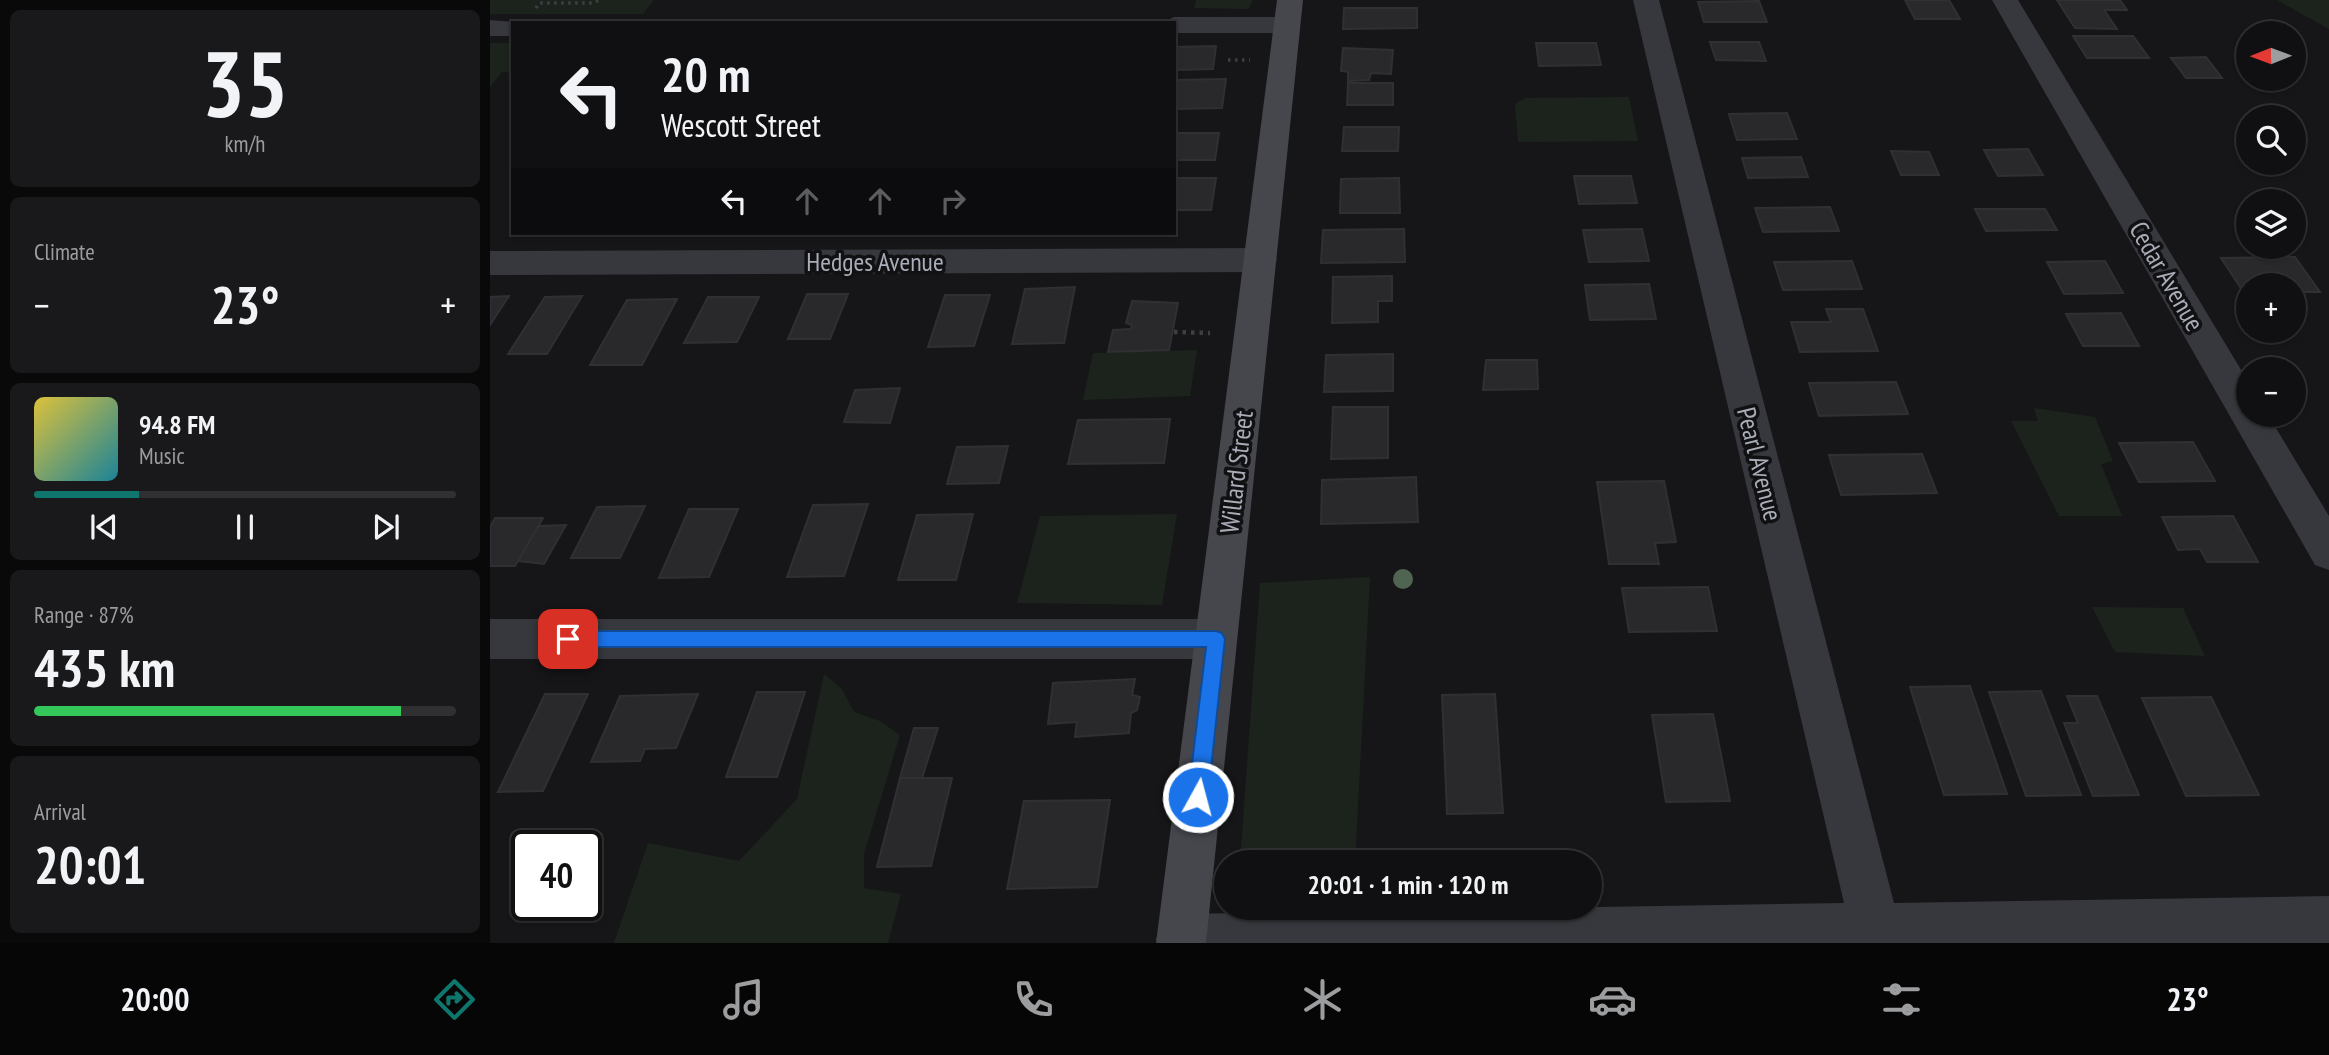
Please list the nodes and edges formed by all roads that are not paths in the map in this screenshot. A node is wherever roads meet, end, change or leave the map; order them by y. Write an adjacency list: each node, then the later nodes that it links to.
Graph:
1 (1646, 0): 13 (street, Pearl Avenue)
2 (2005, 0): 9 (street, Cedar Avenue)
3 (1288, 12): 5 (street); 7 (street, Willard Street)
4 (511, 23): 6 (street)
5 (1176, 26)
6 (490, 28)
7 (1260, 260): 8 (street, Hedges Avenue); 11 (street, Willard Street)
8 (490, 262)
9 (2329, 552)
10 (490, 639): 11 (street)
11 (1216, 639): 14 (street, Willard Street)
12 (2329, 921): 13 (street)
13 (1875, 928): 14 (street)
14 (1181, 941)

